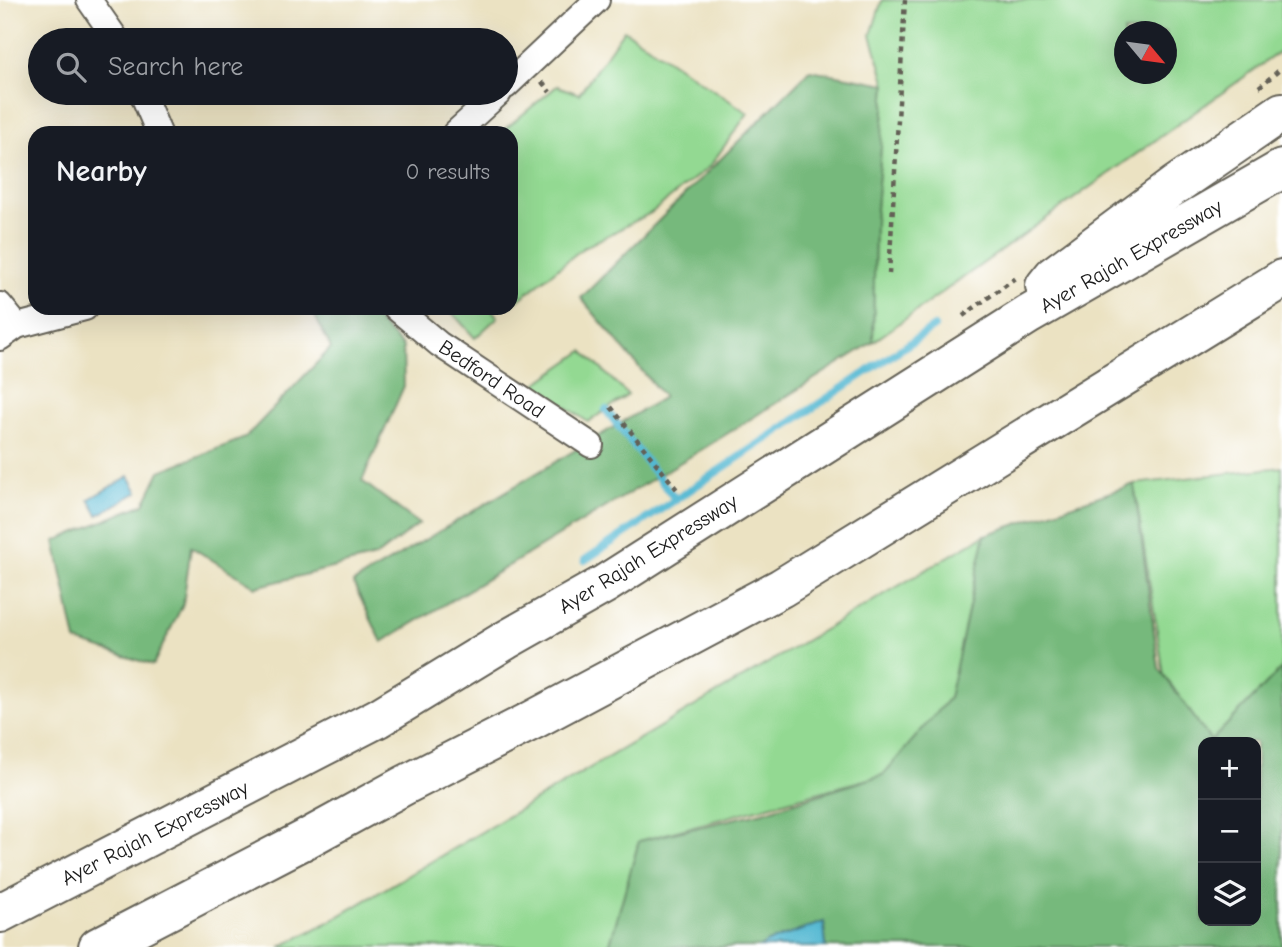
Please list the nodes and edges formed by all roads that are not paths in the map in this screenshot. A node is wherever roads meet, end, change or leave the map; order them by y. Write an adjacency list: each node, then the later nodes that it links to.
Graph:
1 (89, 0): 3 (street)
2 (597, 0): 4 (street)
3 (109, 28)
4 (518, 75)
5 (1266, 103): 15 (highway)
6 (147, 105): 8 (street)
7 (486, 105): 9 (street)
8 (156, 126)
9 (463, 126)
10 (1282, 169): 15 (highway, Ayer Rajah Expressway)
11 (1282, 279): 19 (highway)
12 (0, 305): 16 (street)
13 (63, 315): 16 (street)
14 (404, 315): 17 (street, Bedford Road)
15 (1028, 315): 18 (highway, Ayer Rajah Expressway)
16 (8, 332)
17 (591, 445)
18 (0, 914)
19 (98, 947)

